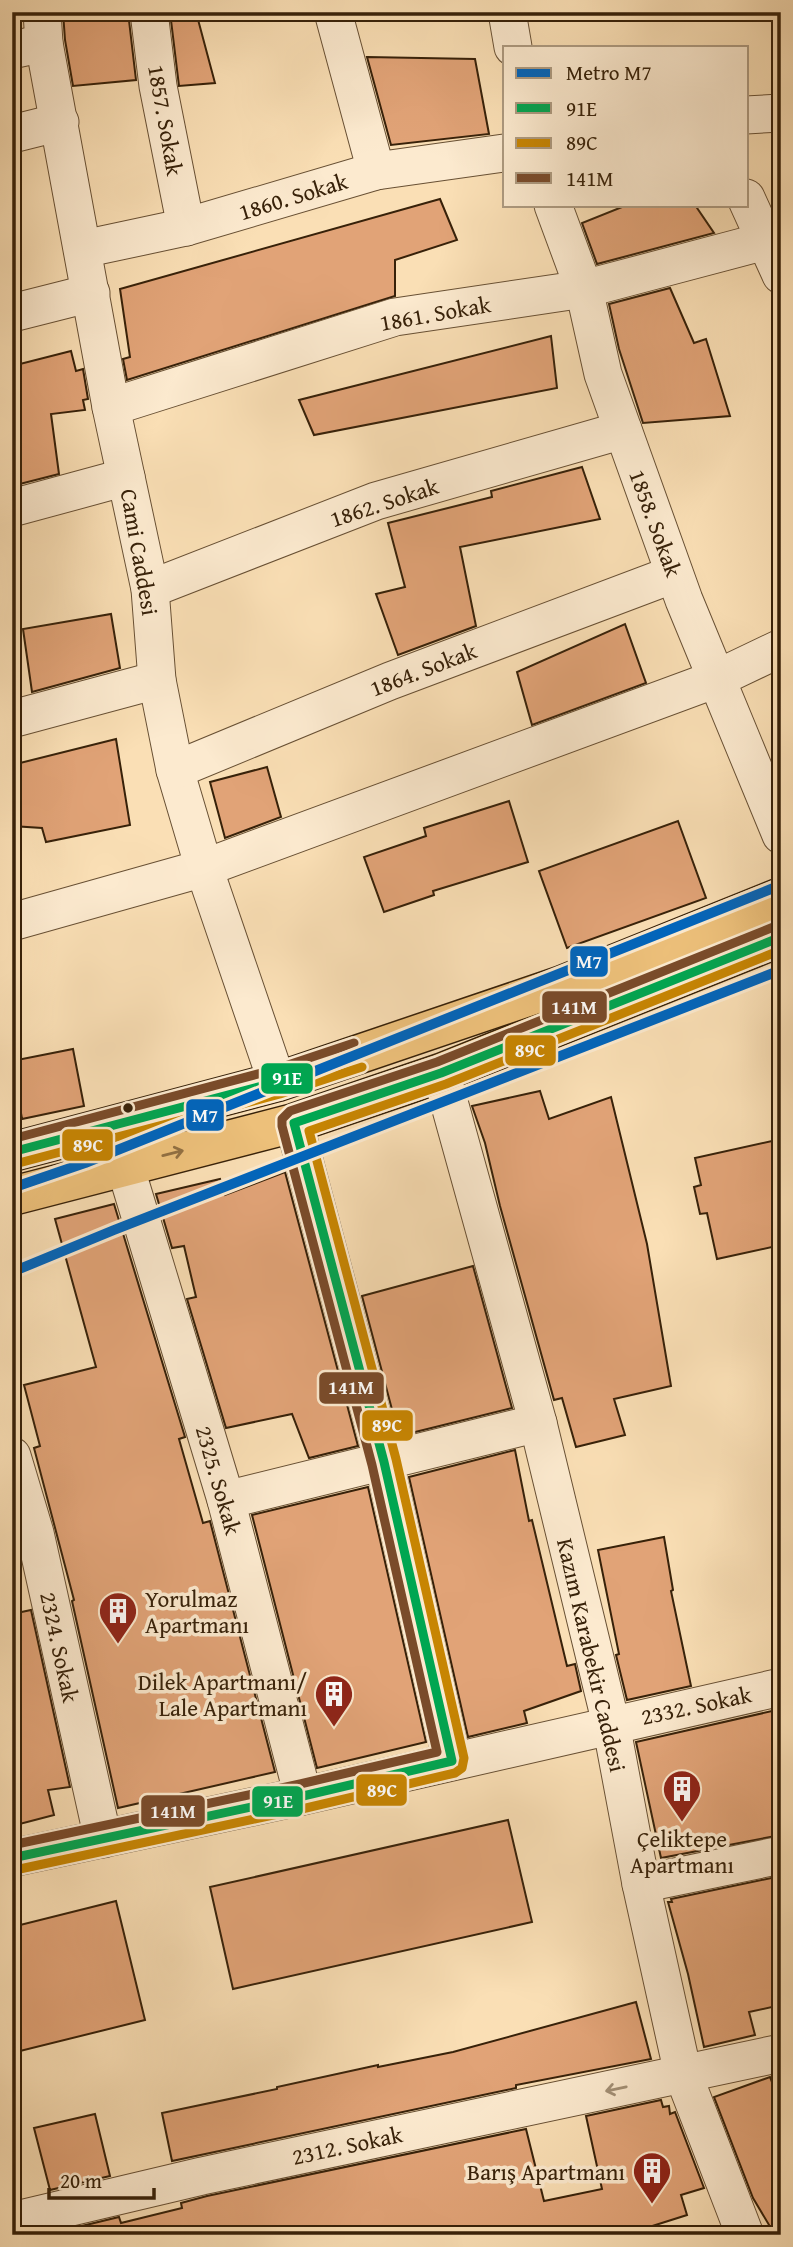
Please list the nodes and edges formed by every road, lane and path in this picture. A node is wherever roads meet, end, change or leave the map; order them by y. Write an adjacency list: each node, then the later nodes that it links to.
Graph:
1 (149, 12): 14 (street, 1857. Sokak)
2 (332, 12): 11 (street)
3 (507, 12): 5 (street)
4 (33, 35): 8 (street, Cami Caddesi)
5 (513, 46)
6 (781, 113): 7 (street)
7 (748, 115)
8 (60, 122): 9 (street); 16 (street, Cami Caddesi)
9 (12, 134)
10 (503, 153): 11 (street, 1860. Sokak)
11 (376, 171): 14 (street, 1860. Sokak)
12 (748, 203): 15 (street)
13 (552, 206): 18 (street, 1858. Sokak)
14 (187, 228): 16 (street, 1860. Sokak)
15 (765, 242): 17 (street); 18 (street, 1861. Sokak)
16 (83, 249): 19 (street, Cami Caddesi)
17 (781, 275)
18 (584, 289): 21 (street, 1861. Sokak); 22 (street, 1858. Sokak)
19 (91, 293): 20 (street); 21 (street, Cami Caddesi)
20 (12, 313)
21 (111, 407): 23 (street, Cami Caddesi)
22 (623, 430): 25 (street, 1858. Sokak); 26 (street, 1862. Sokak)
23 (126, 477): 24 (street); 26 (street, Cami Caddesi)
24 (12, 508)
25 (674, 574): 28 (street, 1858. Sokak); 31 (street, 1864. Sokak)
26 (150, 589): 29 (street, Cami Caddesi)
27 (781, 648): 28 (street)
28 (716, 679): 32 (street, 1858. Sokak); 33 (street)
29 (157, 680): 30 (street); 31 (street, Cami Caddesi)
30 (12, 719)
31 (174, 770): 33 (street, Cami Caddesi)
32 (781, 835)
33 (204, 868): 35 (street); 38 (street, Cami Caddesi)
34 (781, 897): 38 (main road)
35 (12, 922)
36 (781, 937): 37 (main road)
37 (441, 1073): 39 (main road); 43 (street, Kazım Karabekir Caddesi)
38 (276, 1082): 40 (main road)
39 (294, 1123): 41 (main road, one-way to 39); 45 (street)
40 (12, 1153)
41 (125, 1166): 42 (main road); 46 (street, 2325. Sokak)
42 (12, 1196)
43 (538, 1423): 45 (street); 48 (street, Kazım Karabekir Caddesi)
44 (12, 1456): 51 (street, 2324. Sokak)
45 (384, 1462): 46 (street); 49 (street)
46 (226, 1500): 50 (street, 2325. Sokak)
47 (781, 1687): 48 (street, 2332. Sokak)
48 (611, 1724): 49 (street, 2332. Sokak); 54 (street, Kazım Karabekir Caddesi)
49 (452, 1761): 50 (street, 2332. Sokak)
50 (303, 1796): 51 (street, 2332. Sokak)
51 (103, 1839): 53 (street, 2332. Sokak)
52 (781, 1856): 54 (street)
53 (12, 1858)
54 (641, 1884): 56 (street, Kazım Karabekir Caddesi)
55 (781, 2053): 56 (street, 2312. Sokak)
56 (683, 2074): 57 (street, 2312. Sokak, one-way to 57); 58 (street, Kazım Karabekir Caddesi)
57 (12, 2221)
58 (741, 2234)

